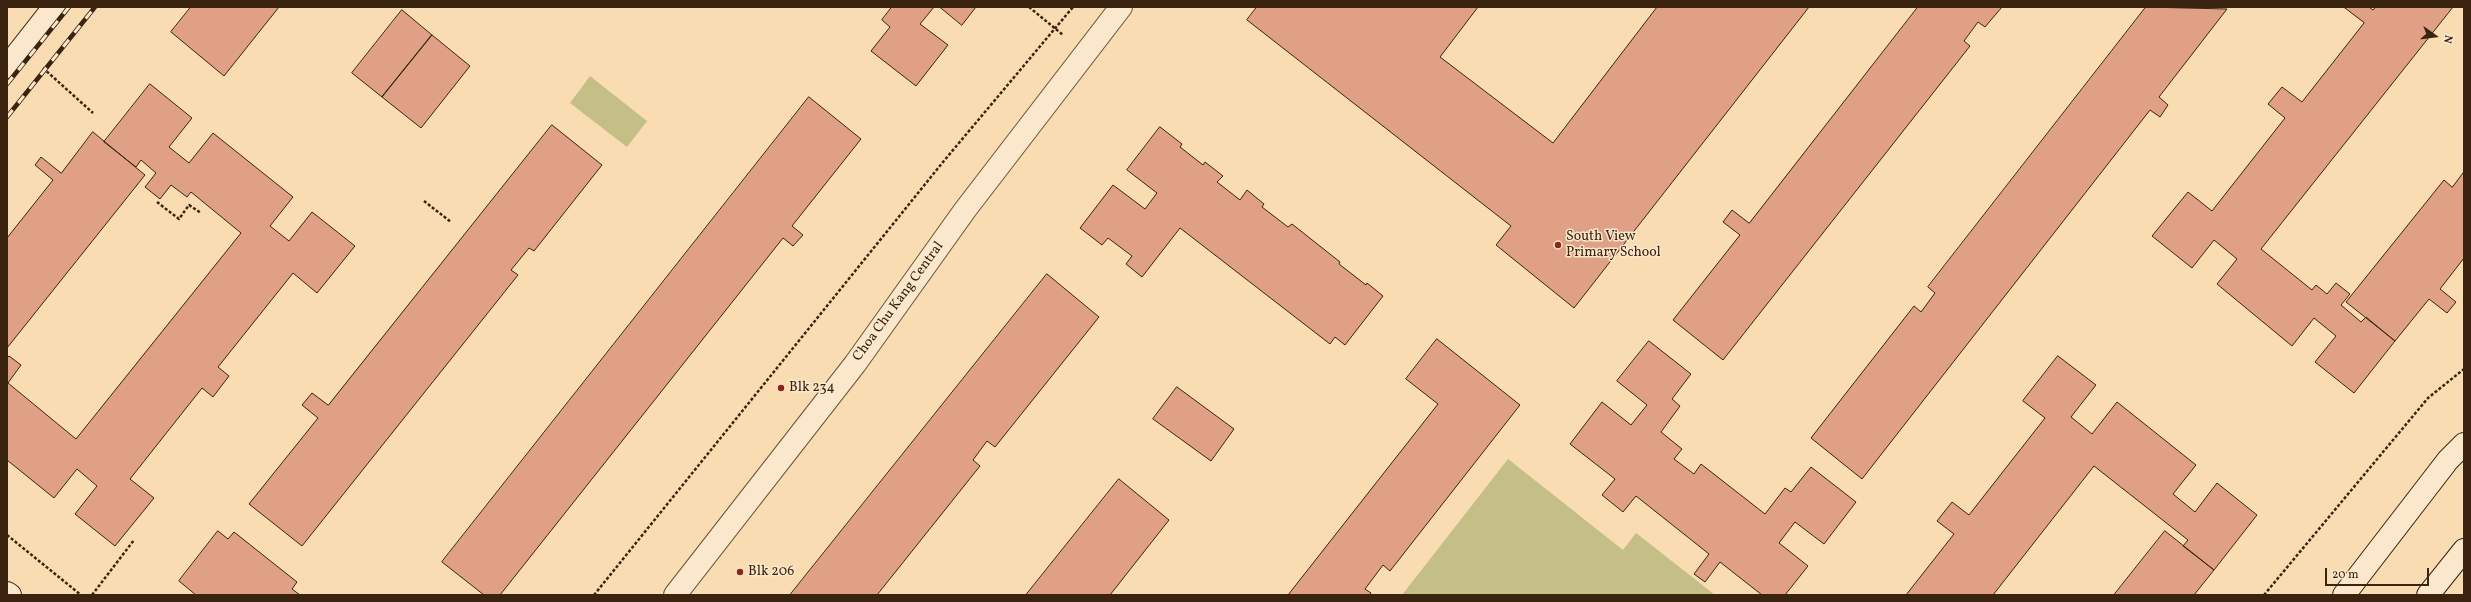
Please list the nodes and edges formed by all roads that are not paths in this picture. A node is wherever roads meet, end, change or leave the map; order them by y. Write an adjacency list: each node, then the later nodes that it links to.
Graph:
1 (54, 7): 3 (street)
2 (1121, 7): 8 (street, Choa Chu Kang Central)
3 (7, 67)
4 (2464, 444): 9 (street)
5 (2464, 550): 10 (street)
6 (7, 593): 7 (street)
7 (10, 595)
8 (675, 595)
9 (2344, 595)
10 (2428, 595)

